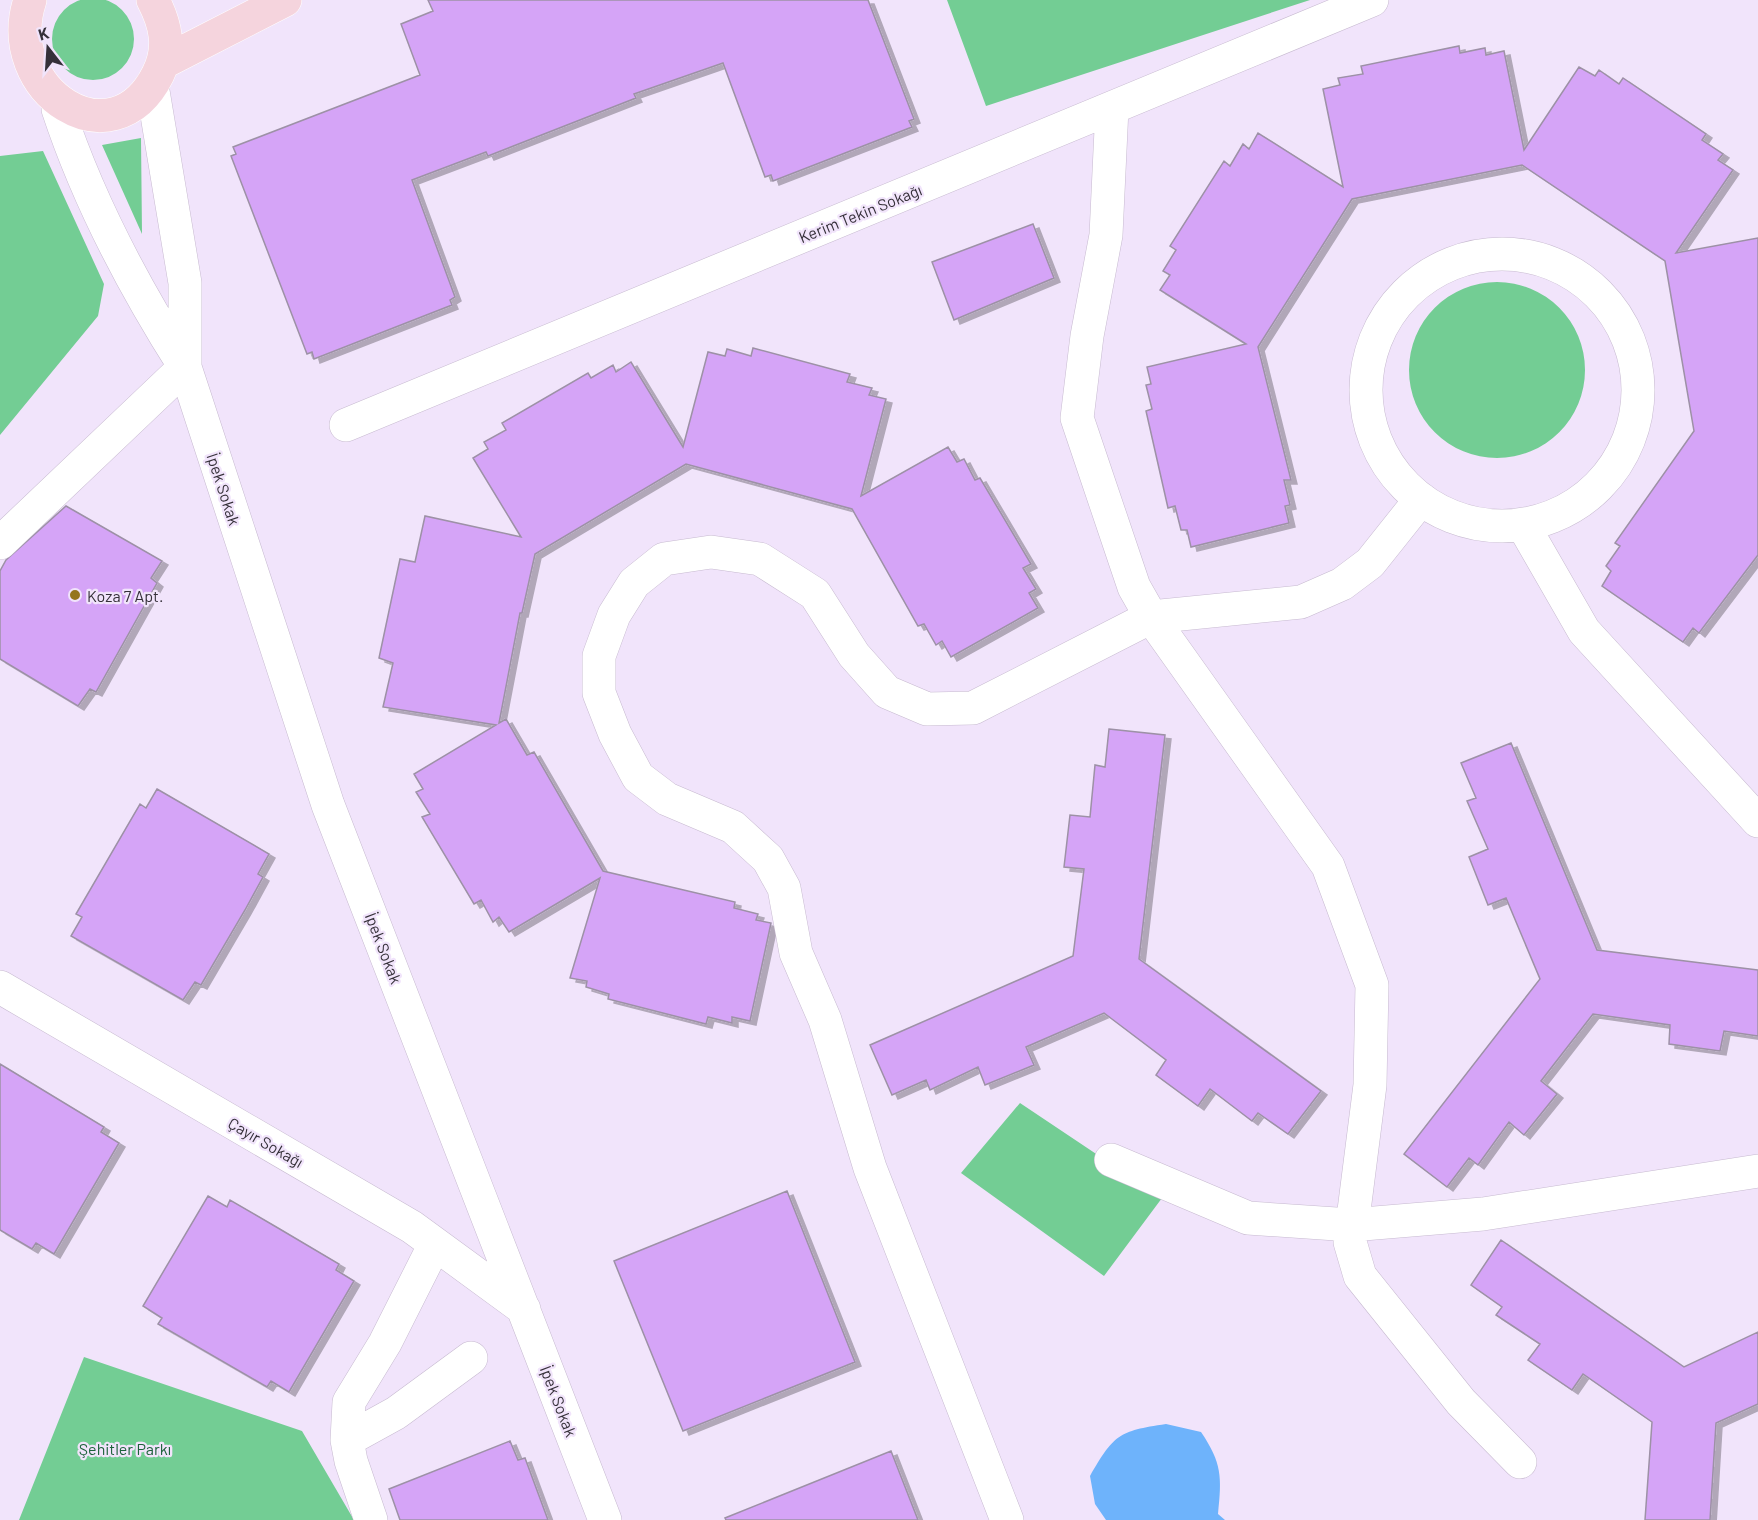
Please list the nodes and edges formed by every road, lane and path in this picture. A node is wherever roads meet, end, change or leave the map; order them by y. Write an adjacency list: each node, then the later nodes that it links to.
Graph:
1 (30, 0): 7 (main road)
2 (153, 0): 6 (main road)
3 (285, 0): 6 (main road)
4 (1372, 0): 8 (street, Kerim Tekin Sokağı)
5 (0, 69): 7 (main road)
6 (158, 74): 9 (main road); 10 (street)
7 (30, 85): 9 (main road)
8 (1112, 108): 11 (street, Kerim Tekin Sokağı); 15 (street)
9 (58, 109): 10 (street)
10 (185, 367): 14 (street); 22 (street, İpek Sokak)
11 (346, 425)
12 (1421, 499): 13 (street); 13 (street); 15 (street)
13 (1523, 525): 16 (street)
14 (0, 543)
15 (1151, 617): 20 (street); 28 (street)
16 (1758, 821)
17 (0, 987): 21 (street, Çayır Sokağı)
18 (1111, 1160): 20 (street)
19 (1758, 1171): 20 (street)
20 (1351, 1225): 25 (street)
21 (435, 1244): 22 (street, Çayır Sokağı); 24 (street)
22 (524, 1309): 27 (street, İpek Sokak)
23 (471, 1358): 24 (street)
24 (347, 1440): 26 (street)
25 (1520, 1462)
26 (371, 1520)
27 (605, 1520)
28 (1007, 1520)

